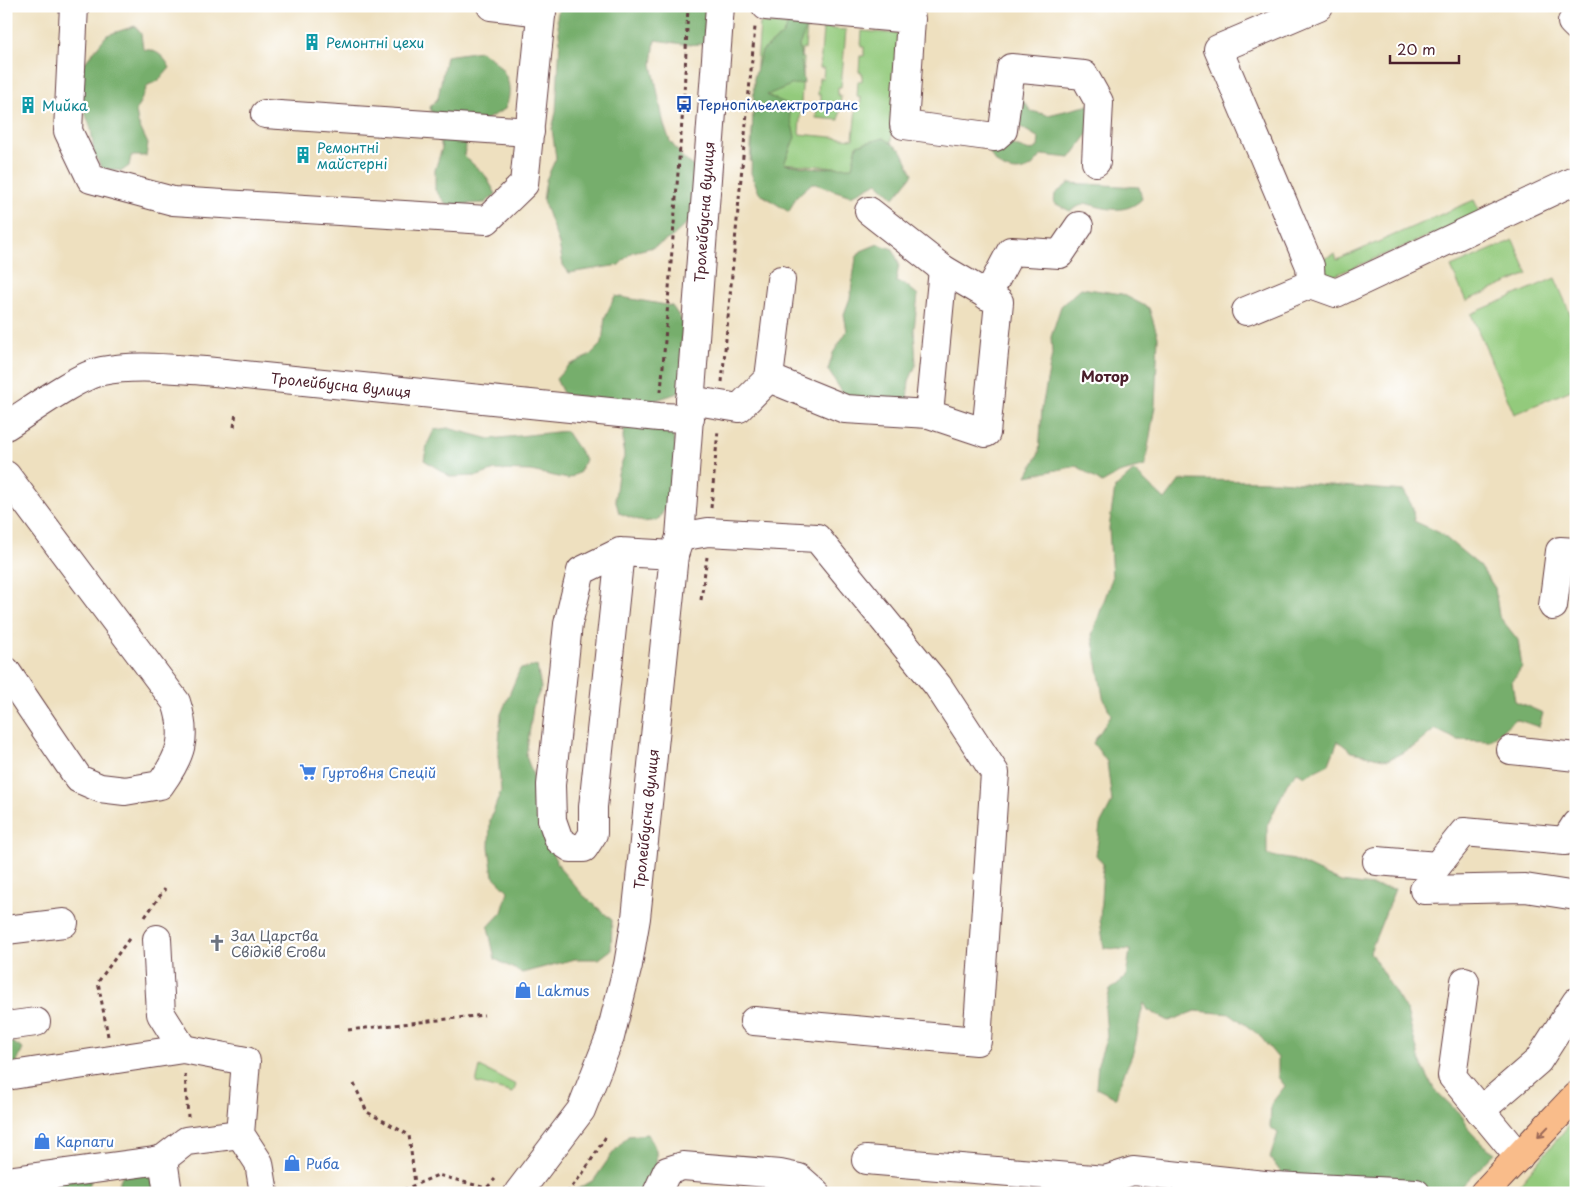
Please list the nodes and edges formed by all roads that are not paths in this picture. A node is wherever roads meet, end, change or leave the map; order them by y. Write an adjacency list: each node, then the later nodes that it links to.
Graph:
1 (74, 6): 8 (street)
2 (491, 6): 5 (street)
3 (720, 6): 19 (street, Тролейбусна вулиця)
4 (1320, 6): 15 (street)
5 (542, 9): 8 (street)
6 (760, 13): 9 (street)
7 (265, 114): 8 (street)
8 (530, 132)
9 (1096, 162)
10 (1576, 180): 15 (street)
11 (869, 211): 13 (street)
12 (1079, 226): 16 (street)
13 (943, 269): 16 (street); 20 (street)
14 (782, 280): 18 (street)
15 (1311, 284): 17 (street)
16 (987, 296): 20 (street)
17 (1246, 311)
18 (769, 378): 19 (street); 20 (street)
19 (690, 409): 21 (street, Тролейбусна вулиця); 23 (street, Тролейбусна вулиця)
20 (929, 414)
21 (6, 426)
22 (6, 475): 27 (street)
23 (677, 546): 24 (street); 39 (street); 51 (street, Тролейбусна вулиця)
24 (620, 552): 24 (street)
25 (1576, 552): 26 (street)
26 (1553, 606)
27 (6, 671)
28 (1511, 750): 29 (street)
29 (1576, 757)
30 (1572, 837): 31 (street)
31 (1377, 861)
32 (1424, 890): 33 (street)
33 (1576, 896)
34 (64, 922): 35 (street)
35 (6, 930)
36 (144, 931): 42 (street)
37 (1465, 981): 45 (street)
38 (1576, 1002): 45 (street)
39 (754, 1021)
40 (36, 1022): 41 (street)
41 (6, 1026)
42 (183, 1049): 43 (street); 46 (street)
43 (6, 1076)
44 (1576, 1096): 47 (highway, one-way to 47)
45 (1480, 1110): 47 (street)
46 (240, 1134): 48 (street); 54 (street)
47 (1519, 1157): 58 (highway)
48 (163, 1159): 50 (street); 53 (street)
49 (866, 1160): 52 (street)
50 (16, 1184)
51 (507, 1186)
52 (1315, 1190): 57 (street)
53 (168, 1193)
54 (264, 1193)
55 (657, 1193): 56 (street)
56 (816, 1193)
57 (1416, 1193)
58 (1484, 1193)

